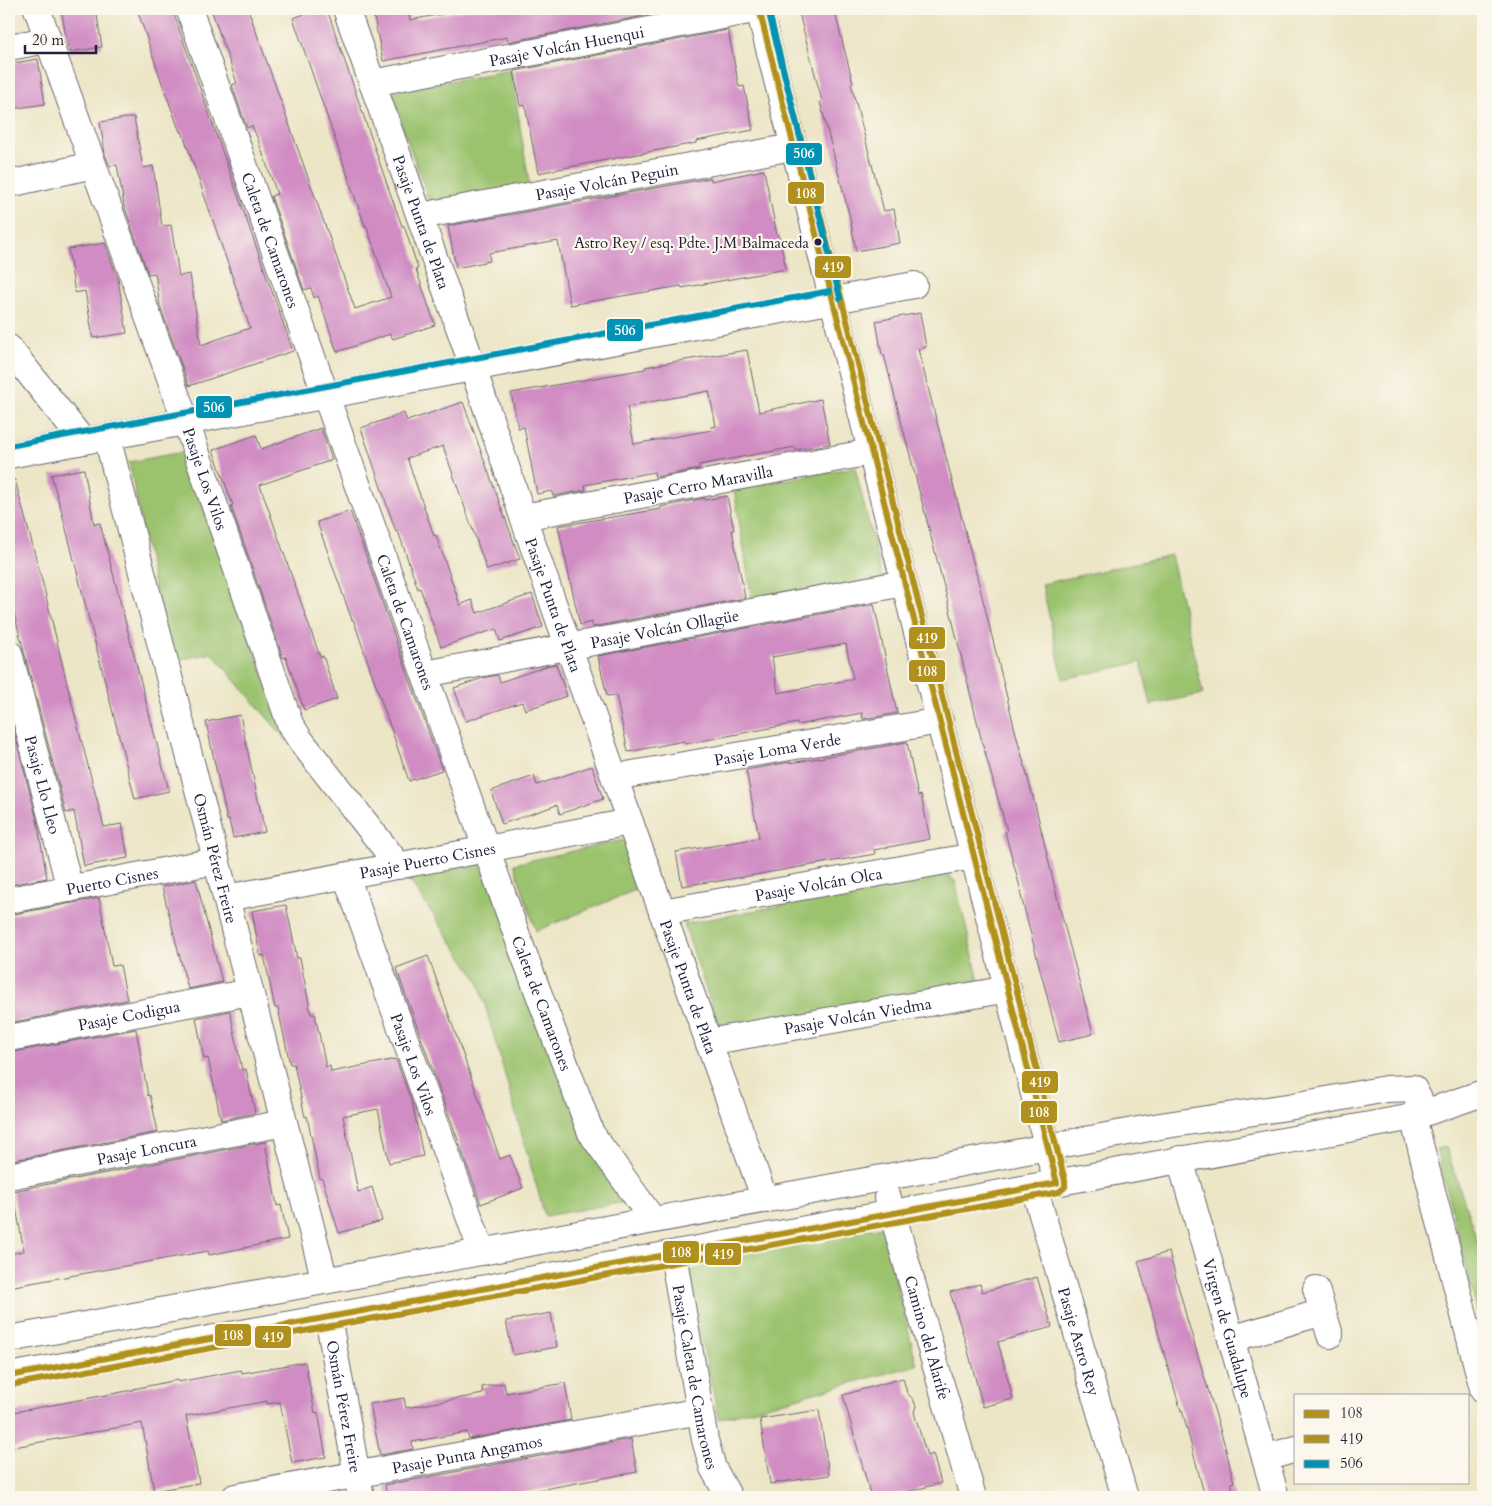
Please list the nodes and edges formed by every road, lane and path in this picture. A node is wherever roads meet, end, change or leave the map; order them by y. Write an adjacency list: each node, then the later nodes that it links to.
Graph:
1 (37, 9): 5 (street, Pasaje Los Vilos)
2 (189, 9): 16 (street, Caleta de Camarones)
3 (346, 9): 7 (street, Pasaje Punta de Plata)
4 (759, 9): 7 (street, Pasaje Volcán Huenqui); 8 (street, Pasaje Astro Rey)
5 (48, 40): 6 (street); 9 (street, Pasaje Los Vilos)
6 (9, 47)
7 (372, 84): 11 (street, Pasaje Punta de Plata)
8 (794, 147): 11 (street, Pasaje Volcán Peguin); 13 (street, Pasaje Astro Rey)
9 (94, 166): 10 (street); 17 (street, Pasaje Los Vilos)
10 (9, 184)
11 (420, 216): 15 (street, Pasaje Punta de Plata)
12 (914, 285): 13 (street)
13 (832, 300): 15 (street); 19 (street, Pasaje Astro Rey)
14 (9, 348): 18 (street, Osmán Pérez Freire)
15 (473, 368): 16 (street); 21 (street, Pasaje Punta de Plata)
16 (327, 396): 17 (street); 25 (street, Caleta de Camarones)
17 (186, 422): 18 (street); 32 (street, Pasaje Los Vilos)
18 (95, 439): 20 (street); 31 (street, Osmán Pérez Freire)
19 (872, 452): 21 (street, Pasaje Cerro Maravilla); 22 (street, Pasaje Astro Rey)
20 (9, 455)
21 (523, 517): 23 (street, Pasaje Punta de Plata)
22 (904, 583): 23 (street, Pasaje Volcán Ollagüe); 26 (street, Pasaje Astro Rey)
23 (568, 646): 25 (street, Pasaje Volcán Ollagüe); 27 (street, Pasaje Punta de Plata)
24 (9, 653): 34 (street, Pasaje Llo Lleo)
25 (425, 674): 29 (street, Caleta de Camarones)
26 (940, 721): 27 (street, Pasaje Loma Verde); 30 (street, Pasaje Astro Rey)
27 (615, 778): 28 (street, Pasaje Punta de Plata)
28 (630, 822): 29 (street, Pasaje Puerto Cisnes); 37 (street, Pasaje Punta de Plata)
29 (487, 849): 32 (street, Pasaje Puerto Cisnes); 52 (street, Caleta de Camarones)
30 (974, 856): 37 (street, Pasaje Volcán Olca); 38 (street, Pasaje Astro Rey)
31 (216, 861): 34 (street, Puerto Cisnes); 35 (street, Osmán Pérez Freire)
32 (399, 866): 33 (street, Pasaje Puerto Cisnes)
33 (346, 876): 35 (street, Pasaje Puerto Cisnes); 53 (street, Pasaje Los Vilos)
34 (70, 888): 36 (street, Puerto Cisnes)
35 (226, 898): 39 (street, Osmán Pérez Freire)
36 (9, 900)
37 (662, 912): 41 (street, Pasaje Punta de Plata)
38 (1008, 989): 41 (street, Pasaje Volcán Viedma); 45 (street, Pasaje Astro Rey)
39 (250, 992): 40 (street, Pasaje Codigua); 44 (street, Osmán Pérez Freire)
40 (9, 1038)
41 (708, 1042): 50 (street, Pasaje Punta de Plata)
42 (1483, 1093): 43 (street)
43 (1413, 1117): 45 (street); 46 (street); 61 (street)
44 (284, 1123): 47 (street, Pasaje Loncura); 55 (street, Osmán Pérez Freire)
45 (1048, 1147): 48 (street); 49 (street, Pasaje Astro Rey)
46 (1180, 1159): 49 (street); 59 (street, Virgen de Guadalupe)
47 (9, 1176)
48 (882, 1178): 50 (street); 51 (street, Camino del Alarife)
49 (1045, 1185): 51 (street); 69 (street, Pasaje Astro Rey)
50 (765, 1200): 52 (street)
51 (893, 1214): 54 (street); 68 (street, Camino del Alarife)
52 (654, 1220): 53 (street)
53 (482, 1252): 55 (street)
54 (673, 1254): 57 (street); 62 (street, Pasaje Caleta de Camarones)
55 (325, 1281): 58 (street)
56 (1323, 1312): 59 (street)
57 (328, 1317): 60 (street); 65 (street, Osmán Pérez Freire)
58 (9, 1339)
59 (1231, 1339): 64 (street, Virgen de Guadalupe)
60 (9, 1376)
61 (1483, 1389)
62 (700, 1411): 65 (street, Pasaje Punta Angamos); 67 (street, Pasaje Caleta de Camarones)
63 (1294, 1450): 64 (street)
64 (1265, 1458): 70 (street, Virgen de Guadalupe)
65 (359, 1486): 66 (street, Pasaje Punta Angamos)
66 (235, 1497)
67 (728, 1497)
68 (973, 1497)
69 (1125, 1497)
70 (1276, 1497)

